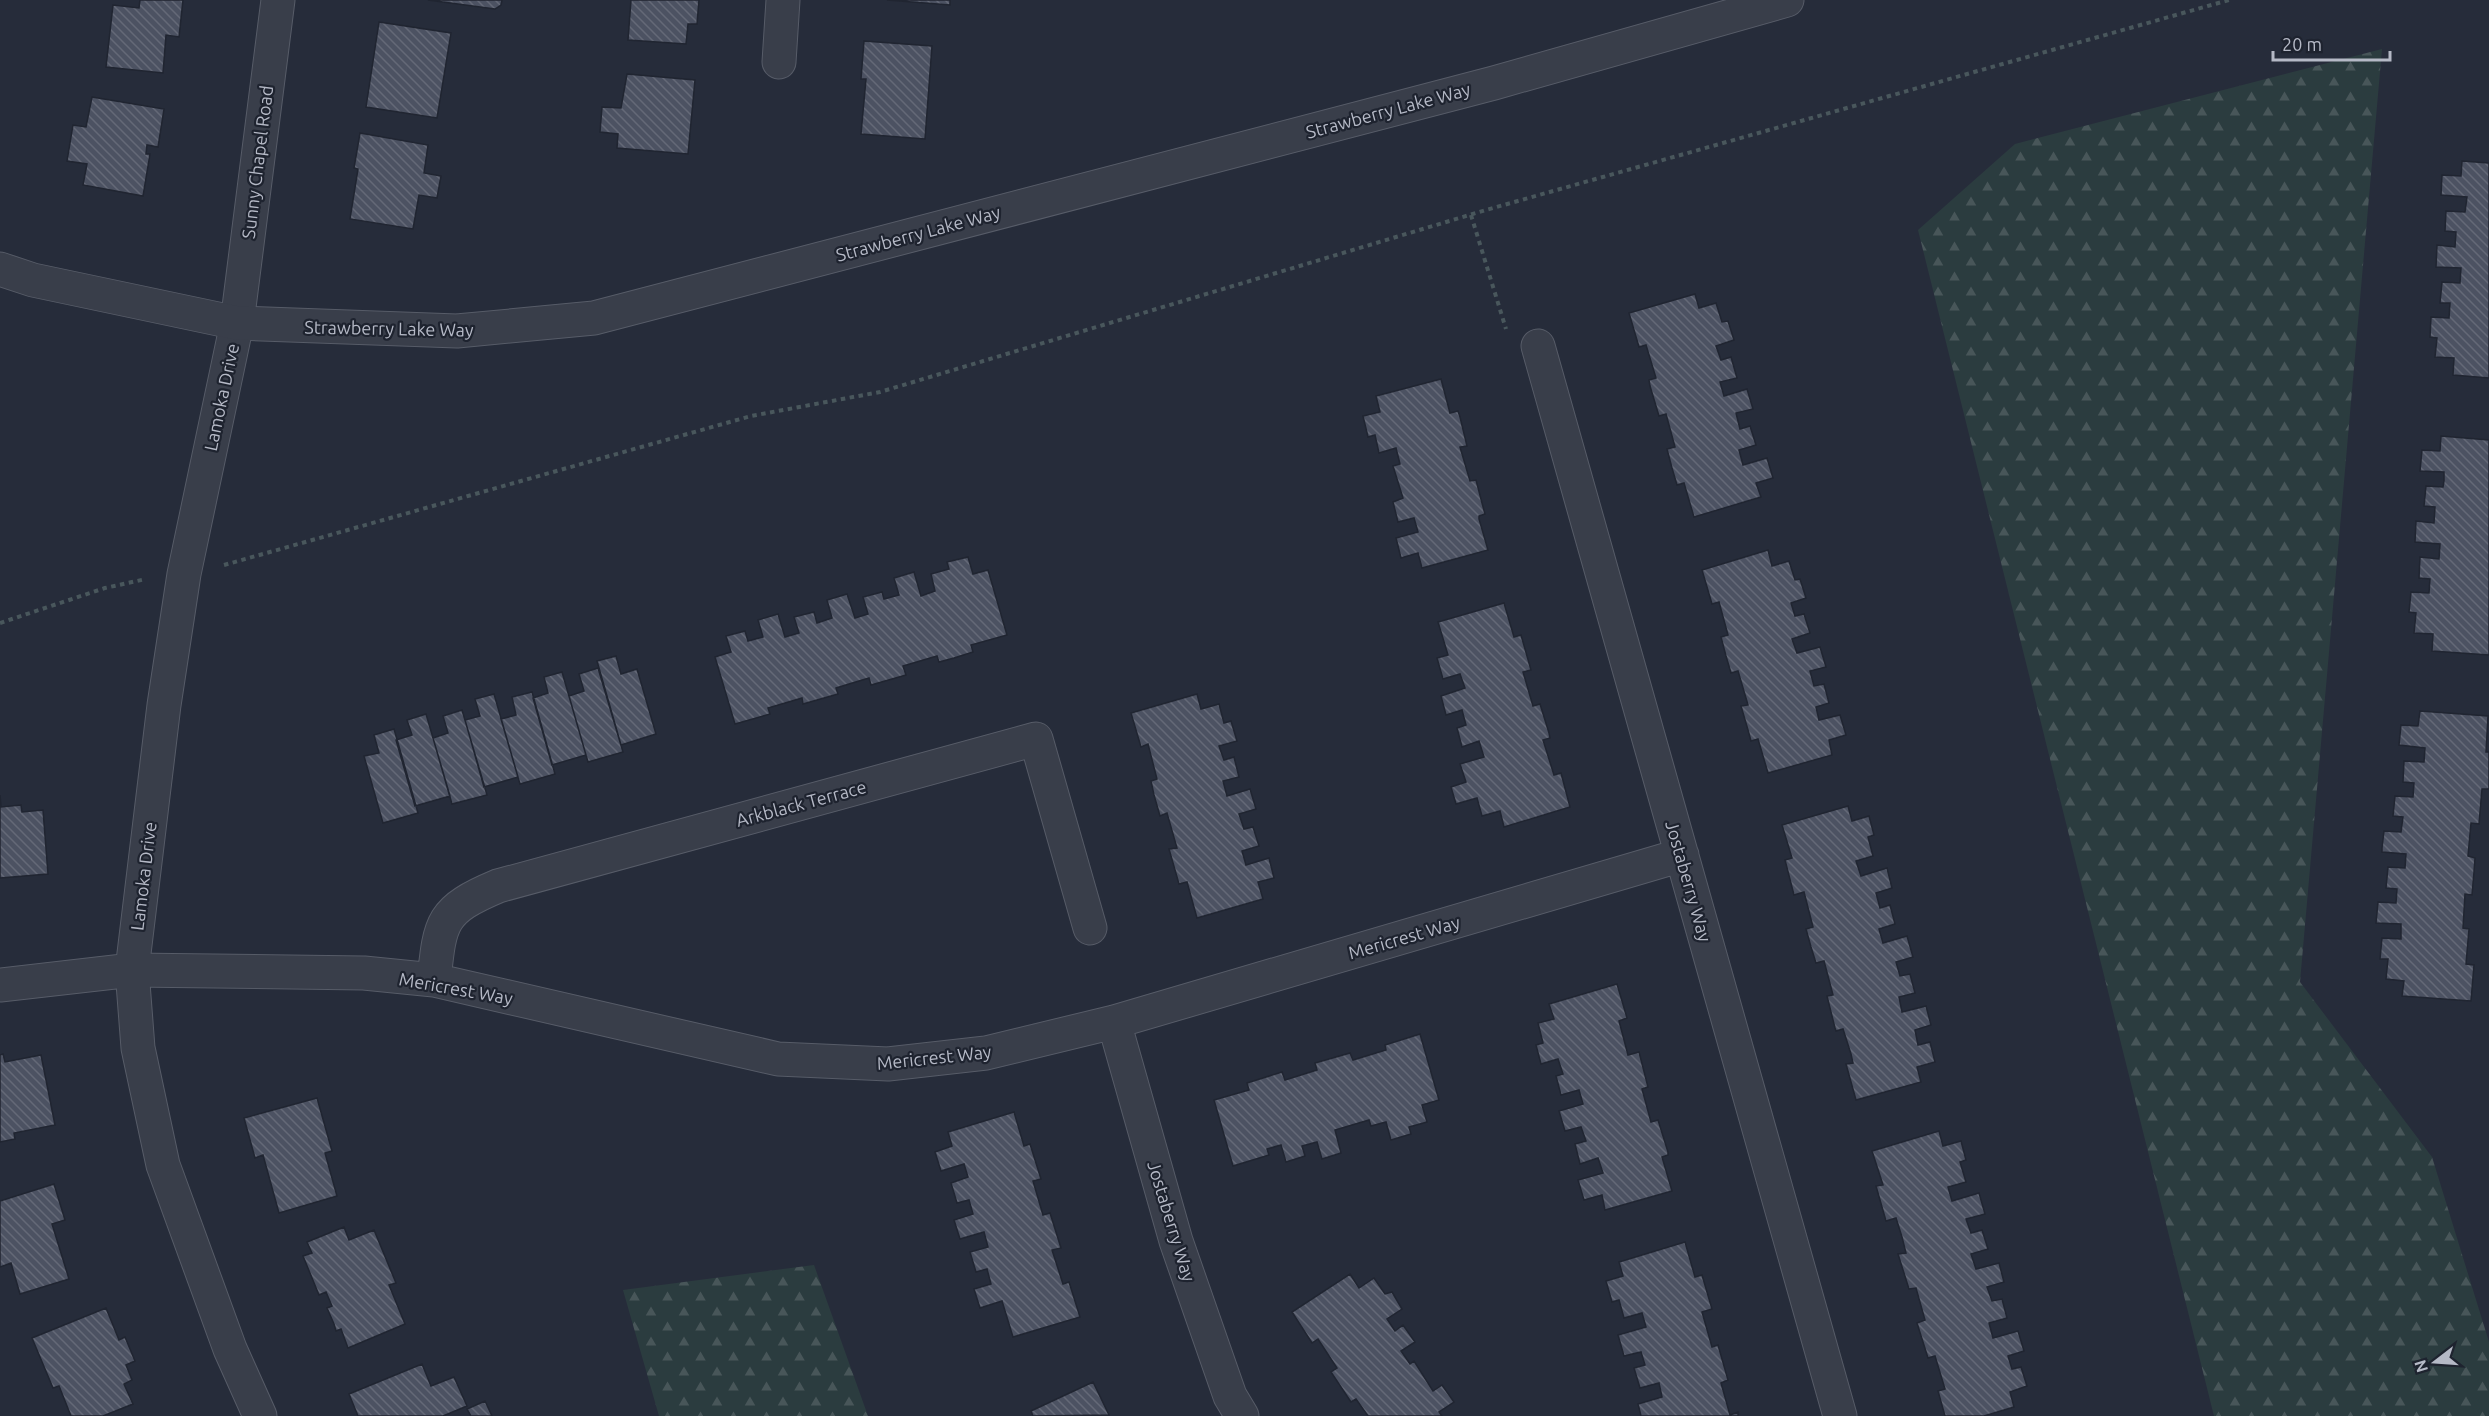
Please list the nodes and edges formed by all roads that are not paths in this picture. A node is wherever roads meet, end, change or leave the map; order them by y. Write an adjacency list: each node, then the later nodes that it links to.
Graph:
1 (278, 0): 8 (street, Sunny Chapel Road)
2 (783, 0): 4 (street)
3 (1787, 0): 8 (street, Strawberry Lake Way)
4 (779, 62)
5 (0, 269): 6 (street, Strawberry Lake Way)
6 (33, 280): 7 (street, Strawberry Lake Way); 8 (street, Strawberry Lake Way)
7 (0, 281)
8 (237, 323): 12 (street, Lamoka Drive)
9 (1538, 346): 10 (street, Jostaberry Way)
10 (1682, 855): 15 (street, Mericrest Way); 18 (street, Jostaberry Way)
11 (1090, 927): 13 (street, Arkblack Terrace)
12 (132, 970): 13 (street, Mericrest Way); 14 (street, Mericrest Way); 16 (street, Lamoka Drive)
13 (434, 980): 15 (street, Mericrest Way)
14 (0, 985)
15 (1114, 1022): 17 (street, Jostaberry Way)
16 (260, 1416)
17 (1242, 1416)
18 (1840, 1416)

